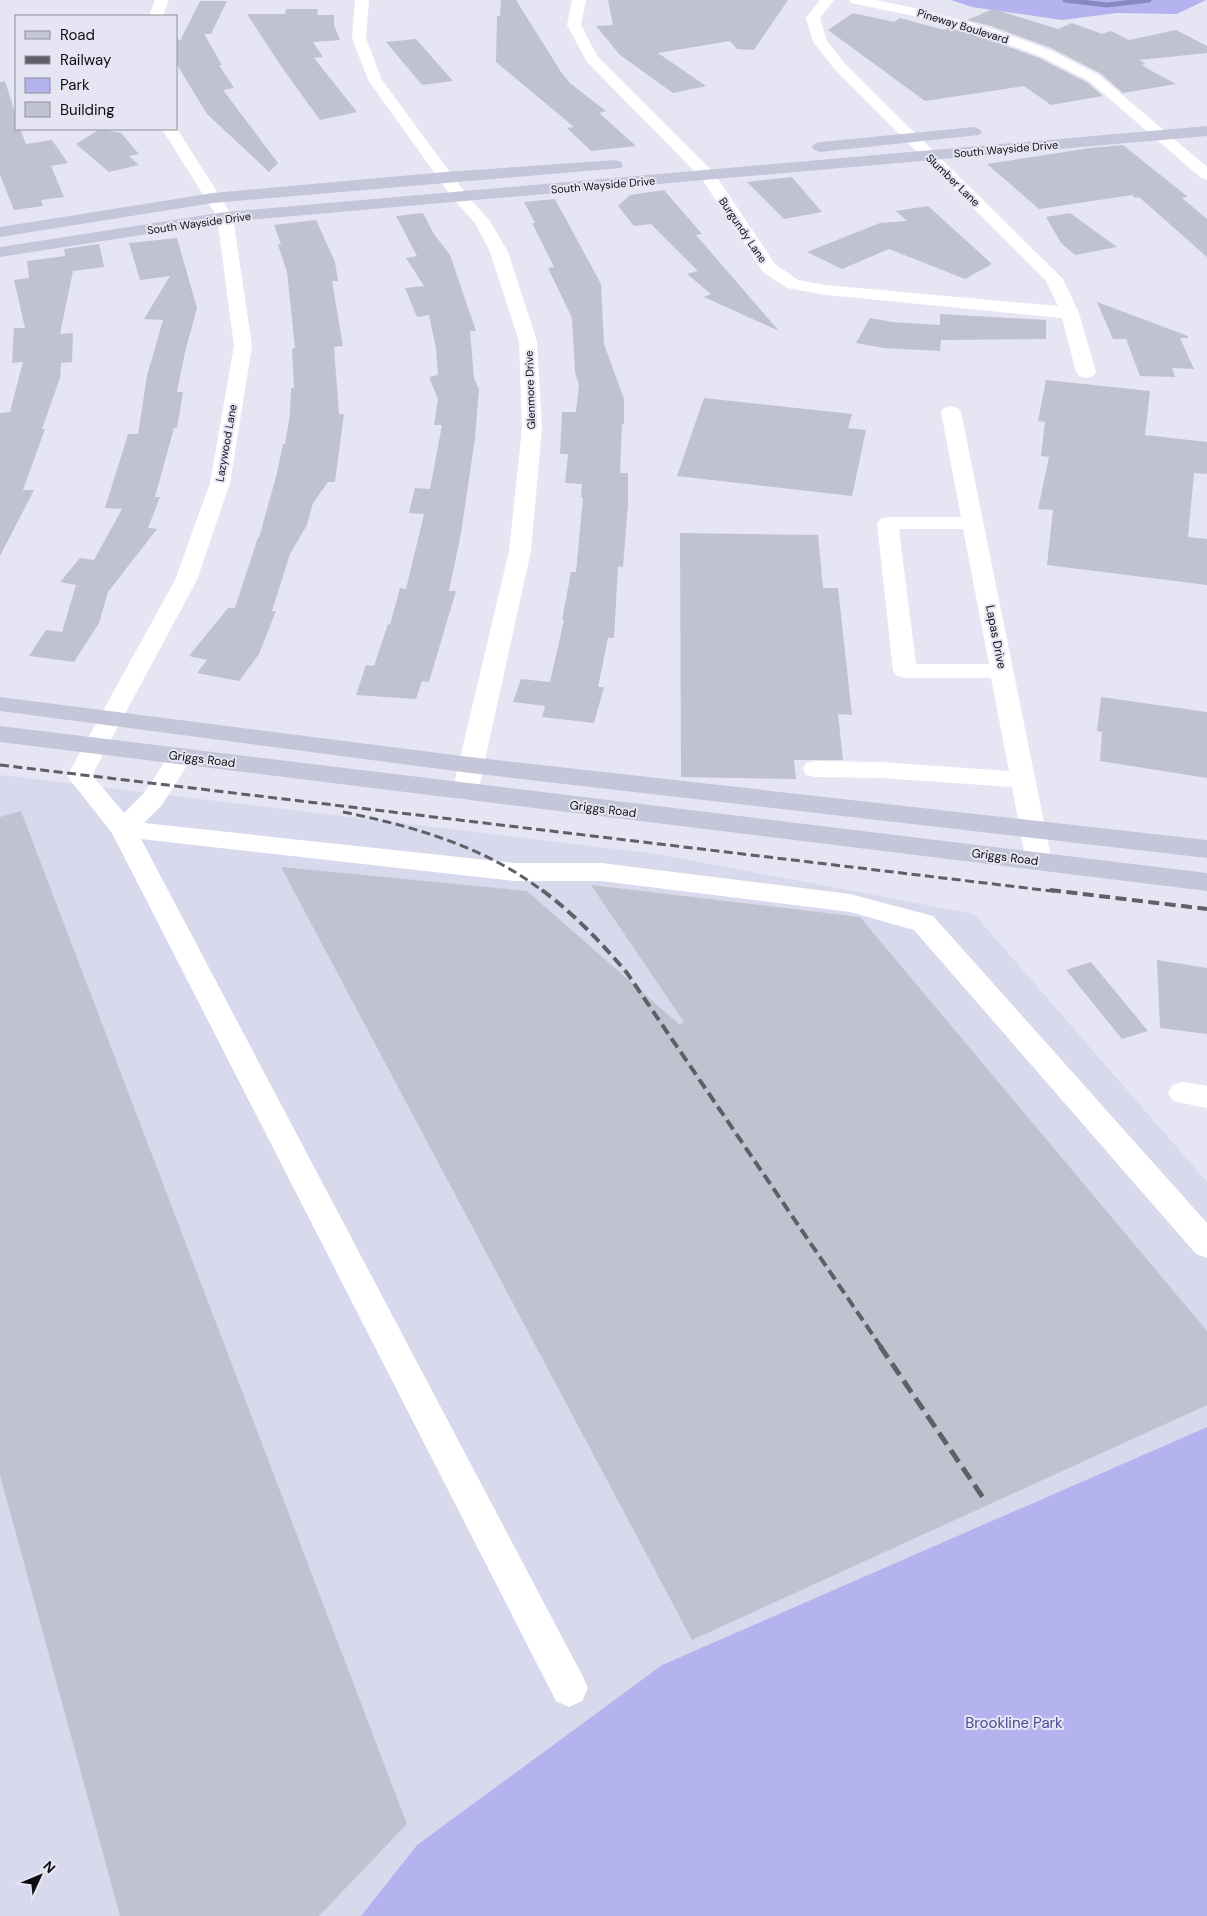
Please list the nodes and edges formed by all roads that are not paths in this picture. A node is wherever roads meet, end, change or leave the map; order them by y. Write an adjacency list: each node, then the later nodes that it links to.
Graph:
1 (162, 0): 6 (street)
2 (362, 0): 23 (street, Glenmore Drive)
3 (579, 0): 18 (street, Burgundy Lane)
4 (826, 0): 14 (street, Slumber Lane)
5 (856, 0): 8 (street, Pineway Boulevard)
6 (156, 15)
7 (1162, 118): 8 (main road)
8 (1143, 120): 9 (main road); 13 (street, Pineway Boulevard)
9 (1124, 121)
10 (171, 130): 25 (street, Lazywood Lane)
11 (1207, 131): 13 (main road, South Wayside Drive)
12 (988, 132): 14 (main road, South Wayside Drive)
13 (1162, 135): 16 (main road, South Wayside Drive); 21 (street, Pineway Boulevard)
14 (910, 137): 15 (main road, South Wayside Drive); 16 (street, Slumber Lane)
15 (800, 148)
16 (928, 155): 22 (main road, South Wayside Drive); 29 (street, Slumber Lane)
17 (711, 158): 18 (main road)
18 (691, 160): 19 (main road); 22 (street, Burgundy Lane)
19 (672, 161)
20 (632, 164): 23 (main road, South Wayside Drive)
21 (1207, 175)
22 (708, 176): 24 (main road, South Wayside Drive); 29 (street, Burgundy Lane)
23 (445, 177): 24 (street, Glenmore Drive); 25 (main road, South Wayside Drive)
24 (460, 197): 26 (main road, South Wayside Drive); 39 (street, Glenmore Drive)
25 (213, 198): 26 (street, Lazywood Lane); 27 (main road, South Wayside Drive)
26 (225, 218): 28 (main road, South Wayside Drive); 35 (street, Lazywood Lane)
27 (0, 232)
28 (0, 252)
29 (1070, 313): 30 (street, Slumber Lane)
30 (1086, 372)
31 (951, 412): 32 (street, Lapas Drive)
32 (973, 522): 33 (street, Lapas Drive); 33 (street)
33 (1002, 671): 41 (street, Lapas Drive)
34 (0, 704): 35 (main road)
35 (112, 718): 37 (street, Lazywood Lane); 39 (main road)
36 (0, 734): 37 (main road, Griggs Road)
37 (95, 747): 38 (main road, Griggs Road); 44 (street, Lazywood Lane)
38 (181, 756): 42 (main road, Griggs Road); 44 (street)
39 (470, 765): 42 (street, Glenmore Drive); 43 (main road)
40 (815, 769): 41 (street)
41 (1024, 780): 43 (street, Lapas Drive)
42 (465, 792): 46 (main road, Griggs Road)
43 (1034, 828): 45 (main road); 46 (street, Lapas Drive)
44 (123, 829): 48 (street); 49 (street)
45 (1207, 849)
46 (1039, 862): 47 (main road, Griggs Road)
47 (1207, 882)
48 (1207, 1245)
49 (569, 1688)

